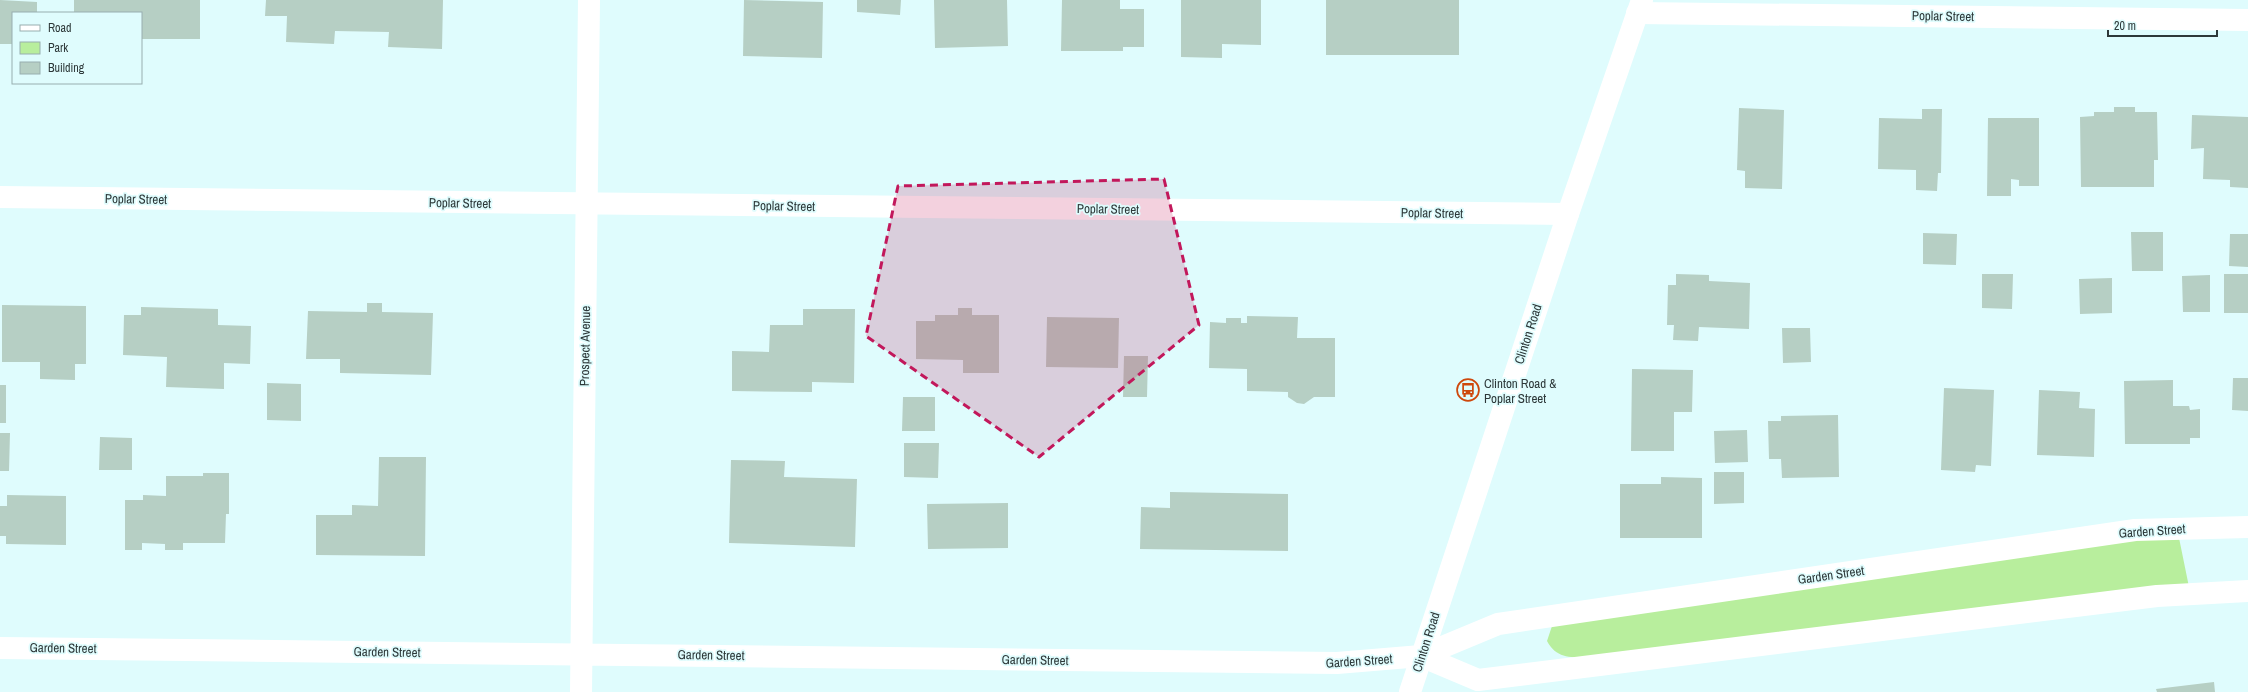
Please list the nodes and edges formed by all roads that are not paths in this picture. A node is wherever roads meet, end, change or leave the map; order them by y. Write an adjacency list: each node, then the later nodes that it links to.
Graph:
1 (589, 0): 5 (street, Prospect Avenue)
2 (1640, 7): 3 (street, Poplar Street); 6 (street, Clinton Road)
3 (2248, 20)
4 (0, 197): 5 (street, Poplar Street)
5 (586, 204): 6 (street, Poplar Street); 10 (street, Prospect Avenue)
6 (1568, 214): 11 (street, Clinton Road)
7 (2248, 526): 11 (street, Garden Street)
8 (2248, 591): 11 (street, Garden Street)
9 (0, 648): 10 (street, Garden Street)
10 (582, 654): 11 (street, Garden Street); 12 (street, Prospect Avenue)
11 (1421, 656): 13 (street, Clinton Road)
12 (582, 692)
13 (1410, 692)

